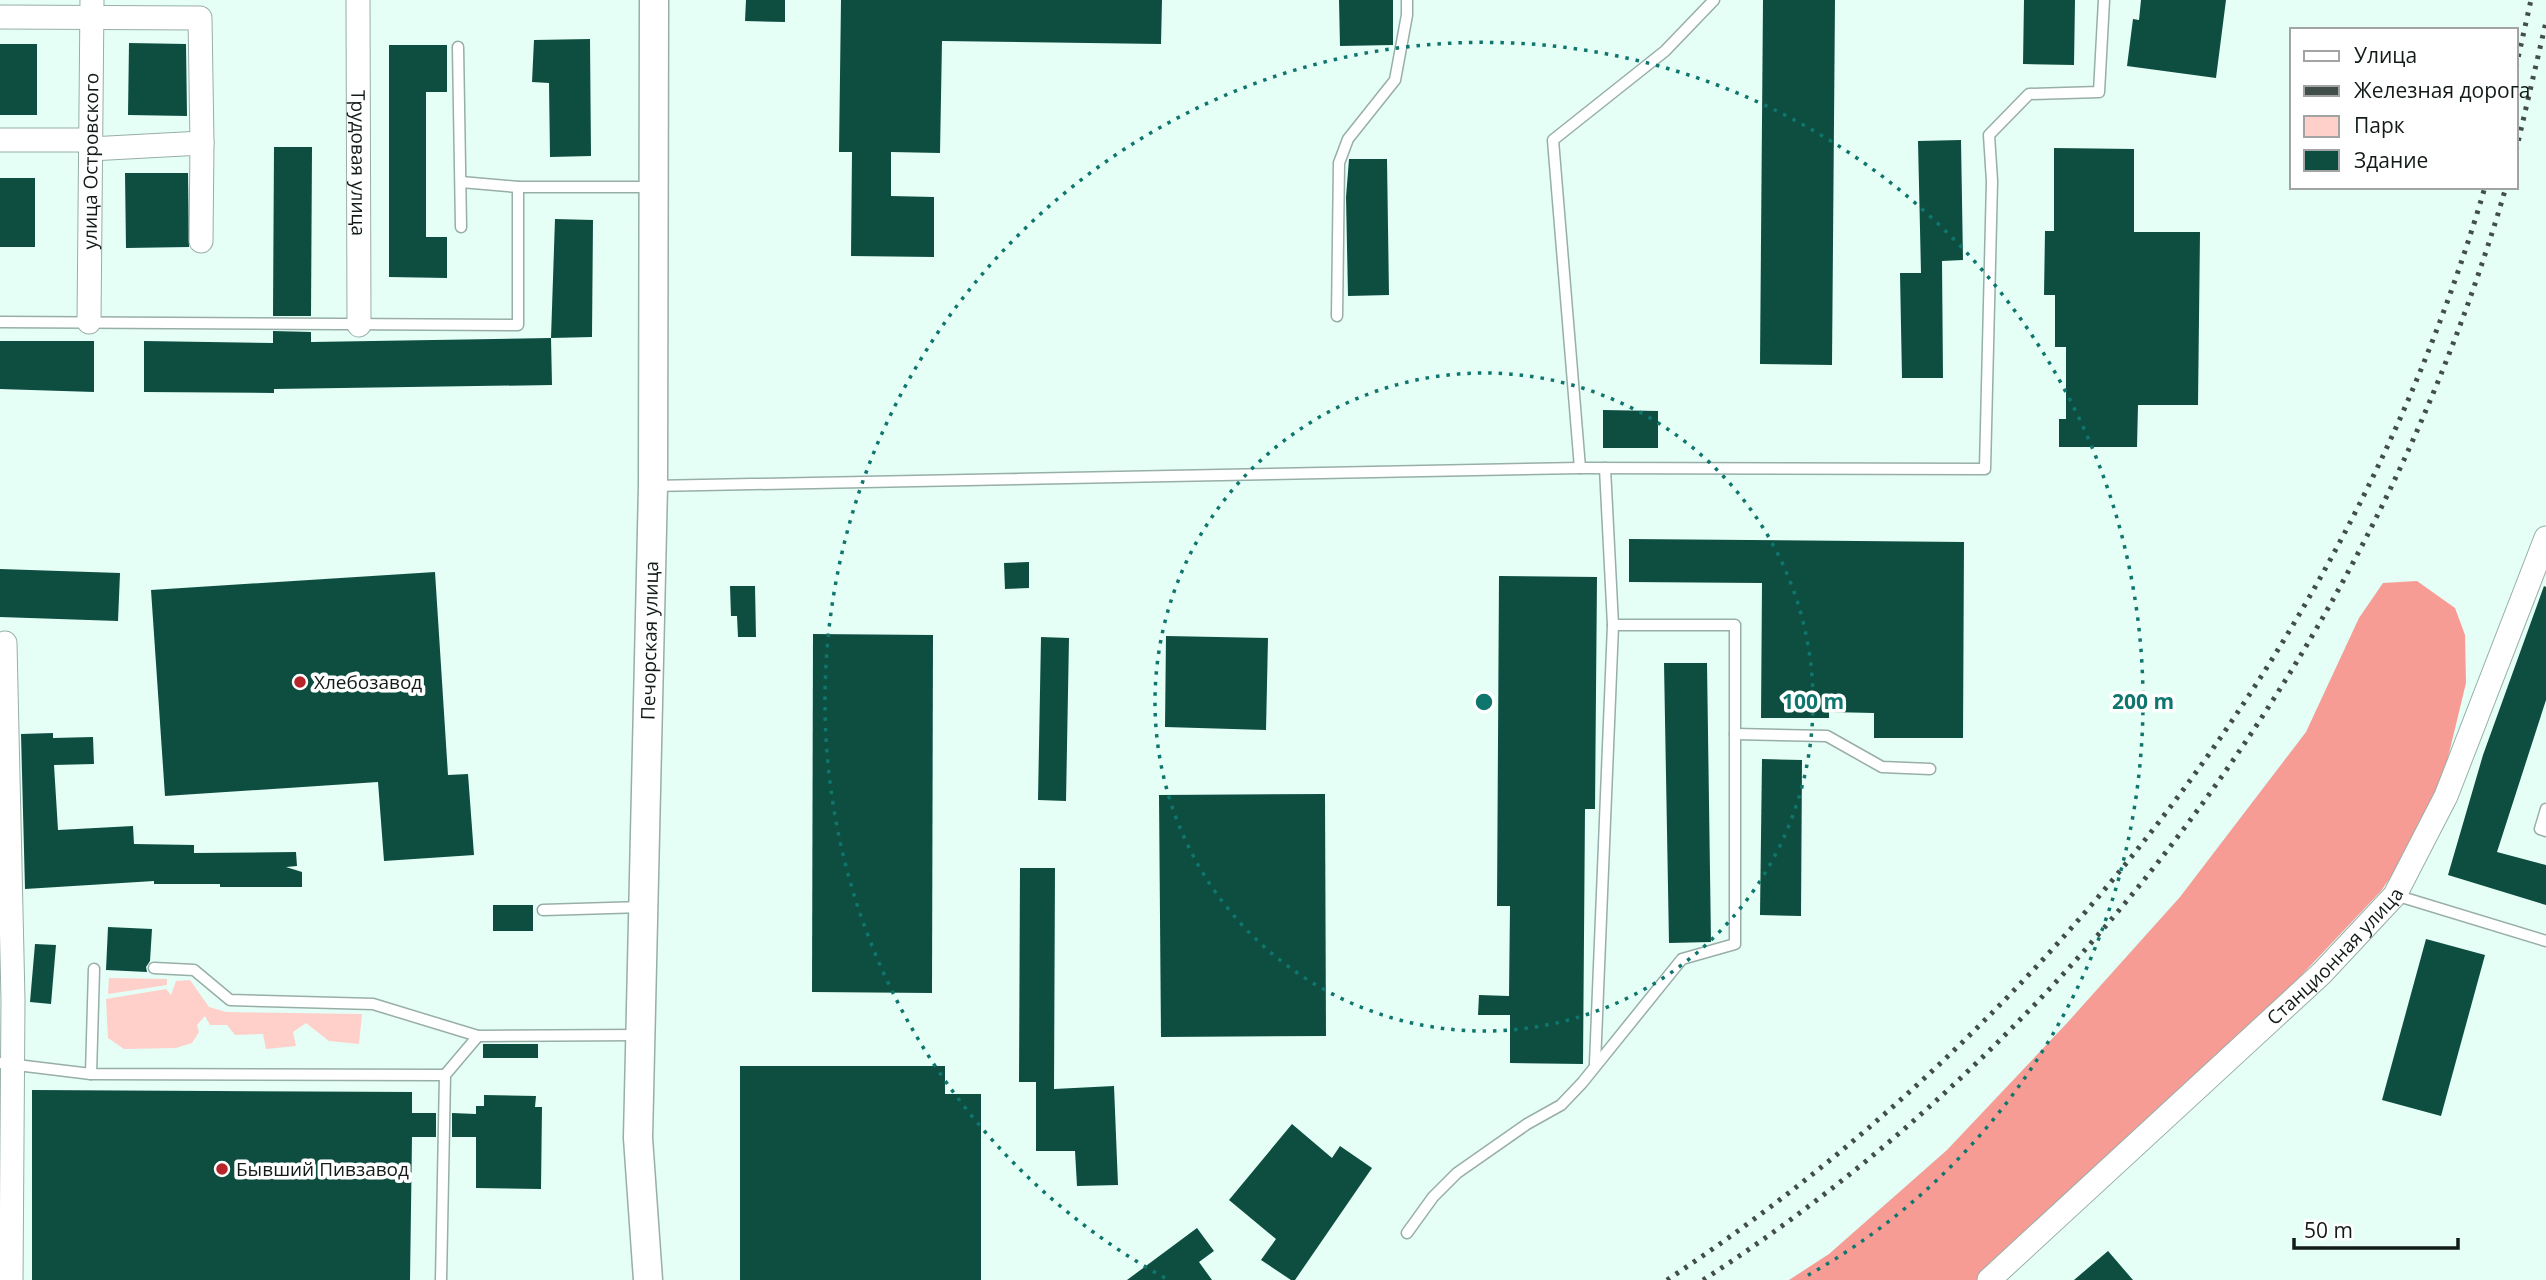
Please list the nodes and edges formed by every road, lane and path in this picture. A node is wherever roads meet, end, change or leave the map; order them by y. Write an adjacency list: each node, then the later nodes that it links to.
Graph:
1 (358, 0): 21 (street, Трудовая улица)
2 (654, 0): 15 (street, Печорская улица)
3 (1407, 0): 18 (lane)
4 (1714, 0): 22 (lane)
5 (2104, 0): 23 (lane)
6 (92, 9): 7 (street); 8 (street); 12 (street, улица Островского)
7 (200, 9): 11 (street)
8 (0, 17)
9 (458, 47): 13 (lane)
10 (0, 140): 12 (street)
11 (202, 143): 12 (street); 17 (street)
12 (90, 145): 20 (street, улица Островского)
13 (461, 182): 14 (lane); 16 (lane)
14 (518, 187): 15 (lane); 21 (lane)
15 (654, 187): 24 (street, Печорская улица)
16 (461, 227)
17 (201, 241)
18 (1337, 316)
19 (0, 322): 20 (lane)
20 (89, 322): 21 (lane)
21 (359, 325)
22 (1580, 468): 23 (lane); 24 (lane)
23 (1605, 468): 26 (lane)
24 (653, 486): 33 (street, Печорская улица)
25 (2546, 538): 32 (street, Станционная улица)
26 (1613, 625): 28 (lane); 41 (lane)
27 (5, 643): 40 (street)
28 (1735, 734): 29 (lane); 41 (lane)
29 (1930, 769)
30 (2546, 809): 31 (lane)
31 (2546, 831)
32 (2395, 895): 35 (lane); 48 (street, Станционная улица)
33 (643, 908): 34 (lane); 38 (street, Печорская улица)
34 (543, 910)
35 (2546, 941)
36 (154, 968): 39 (lane)
37 (94, 969): 42 (lane)
38 (640, 1035): 39 (lane); 47 (street, Печорская улица)
39 (478, 1036): 43 (lane)
40 (6, 1064): 42 (lane); 45 (street)
41 (1595, 1065): 44 (lane)
42 (91, 1074): 43 (lane)
43 (445, 1075): 46 (lane)
44 (1407, 1233)
45 (11, 1280)
46 (441, 1280)
47 (648, 1280)
48 (1989, 1280)

